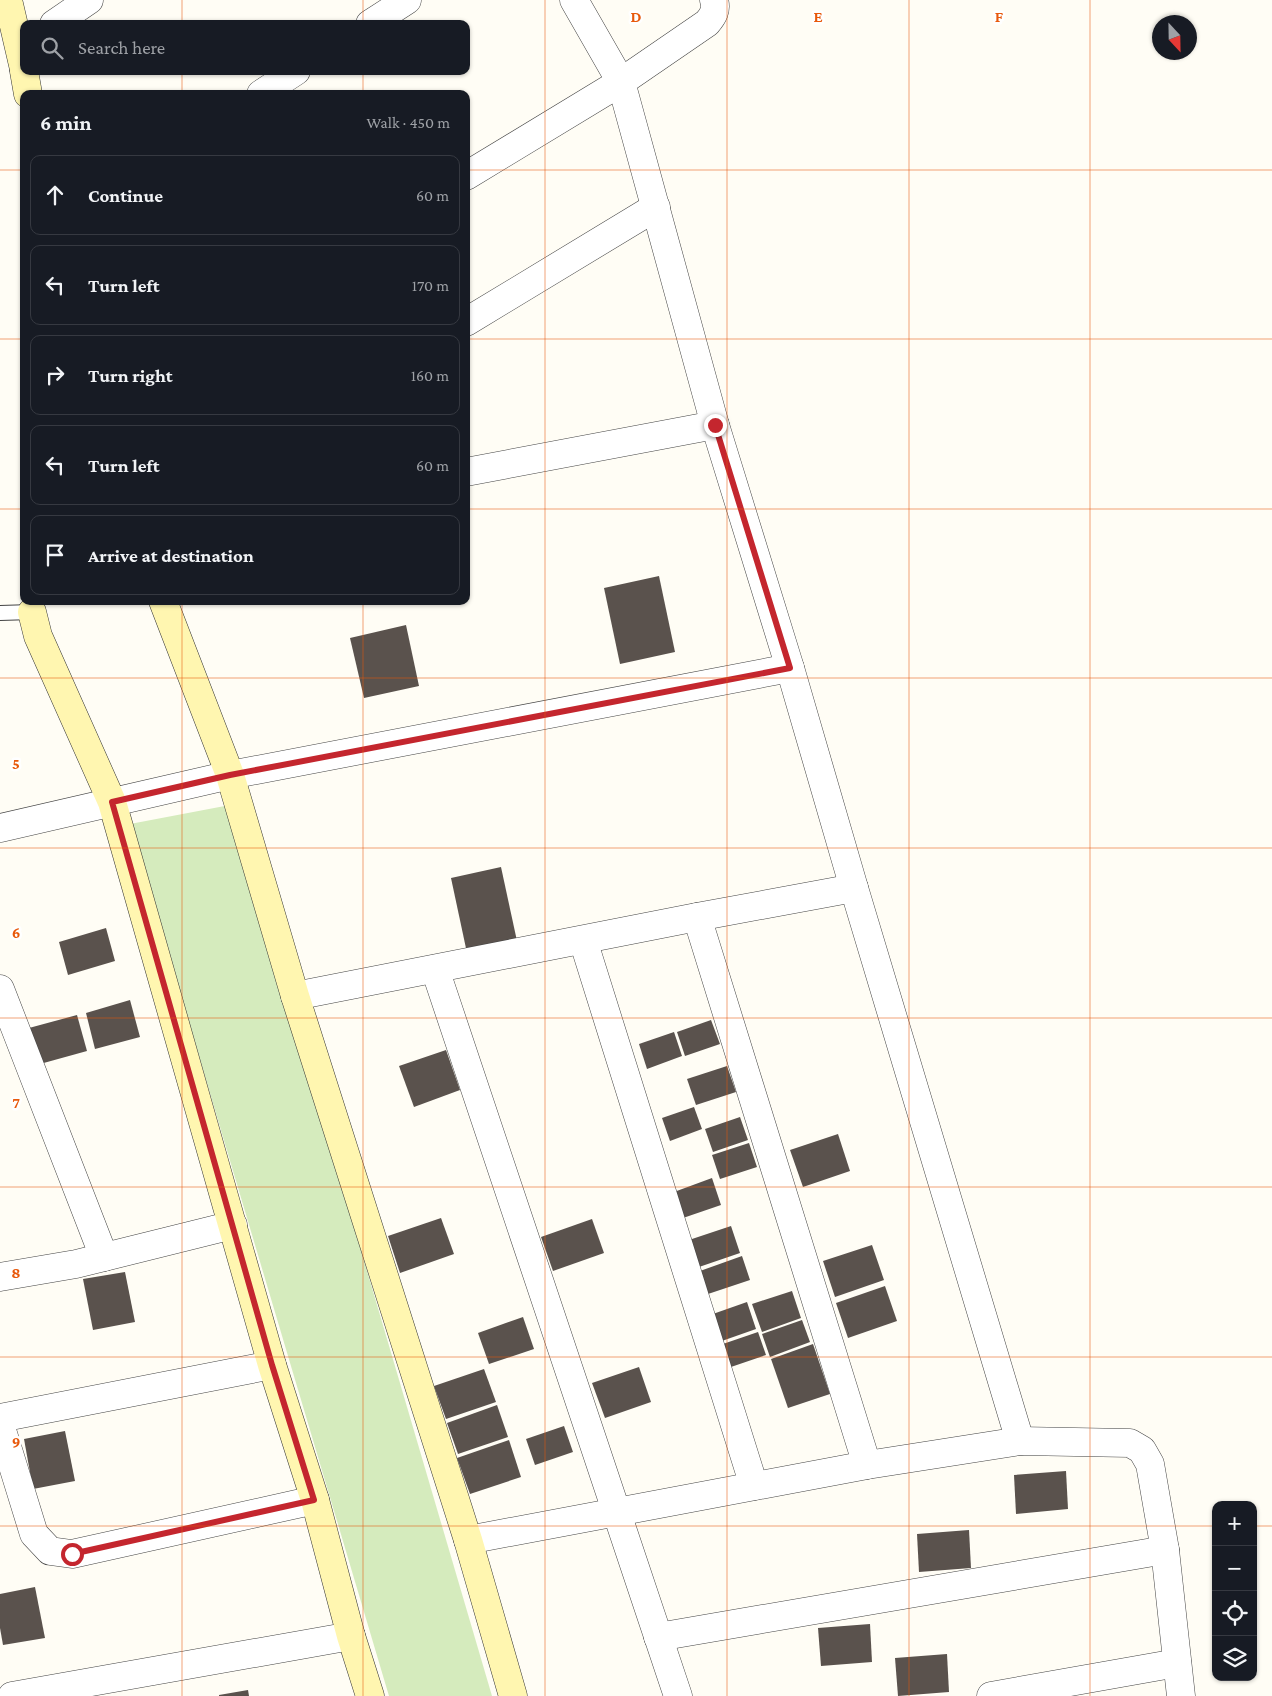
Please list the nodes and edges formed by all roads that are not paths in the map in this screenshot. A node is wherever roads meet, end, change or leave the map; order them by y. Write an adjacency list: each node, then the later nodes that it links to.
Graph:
1 (8, 0): 8 (street)
2 (89, 0): 6 (street)
3 (407, 0): 7 (street)
4 (574, 0): 11 (street)
5 (714, 0): 11 (street)
6 (60, 20)
7 (376, 20)
8 (20, 46)
9 (25, 75): 12 (street)
10 (290, 75): 13 (street)
11 (621, 82): 14 (street); 15 (street)
12 (27, 90)
13 (267, 90)
14 (470, 174)
15 (656, 207): 16 (street); 17 (street)
16 (470, 320)
17 (715, 425): 18 (street); 22 (street)
18 (470, 471)
19 (165, 605): 23 (street)
20 (36, 607): 21 (lane); 24 (street)
21 (0, 613)
22 (790, 668): 23 (street); 26 (street)
23 (230, 775): 24 (street); 31 (street)
24 (112, 802): 25 (street); 32 (street)
25 (0, 828)
26 (854, 888): 27 (street); 38 (street)
27 (696, 918): 28 (street); 39 (street)
28 (583, 940): 29 (street); 40 (street)
29 (435, 969): 31 (street); 42 (street)
30 (0, 989): 33 (street)
31 (295, 996): 43 (street)
32 (233, 1225): 33 (street); 35 (street)
33 (104, 1257): 34 (street)
34 (0, 1277)
35 (272, 1365): 36 (street); 41 (street)
36 (0, 1418)
37 (0, 1424): 41 (street)
38 (1020, 1441): 39 (street); 44 (street)
39 (867, 1464): 40 (street)
40 (754, 1486): 42 (street)
41 (314, 1500): 45 (street)
42 (616, 1512): 43 (street); 46 (street)
43 (468, 1540): 50 (street)
44 (1165, 1550): 46 (street); 47 (street)
45 (352, 1636): 48 (street); 49 (street)
46 (658, 1637): 51 (street)
47 (1177, 1663): 52 (street); 53 (street)
48 (12, 1696)
49 (370, 1696)
50 (513, 1696)
51 (678, 1696)
52 (991, 1696)
53 (1180, 1696)

